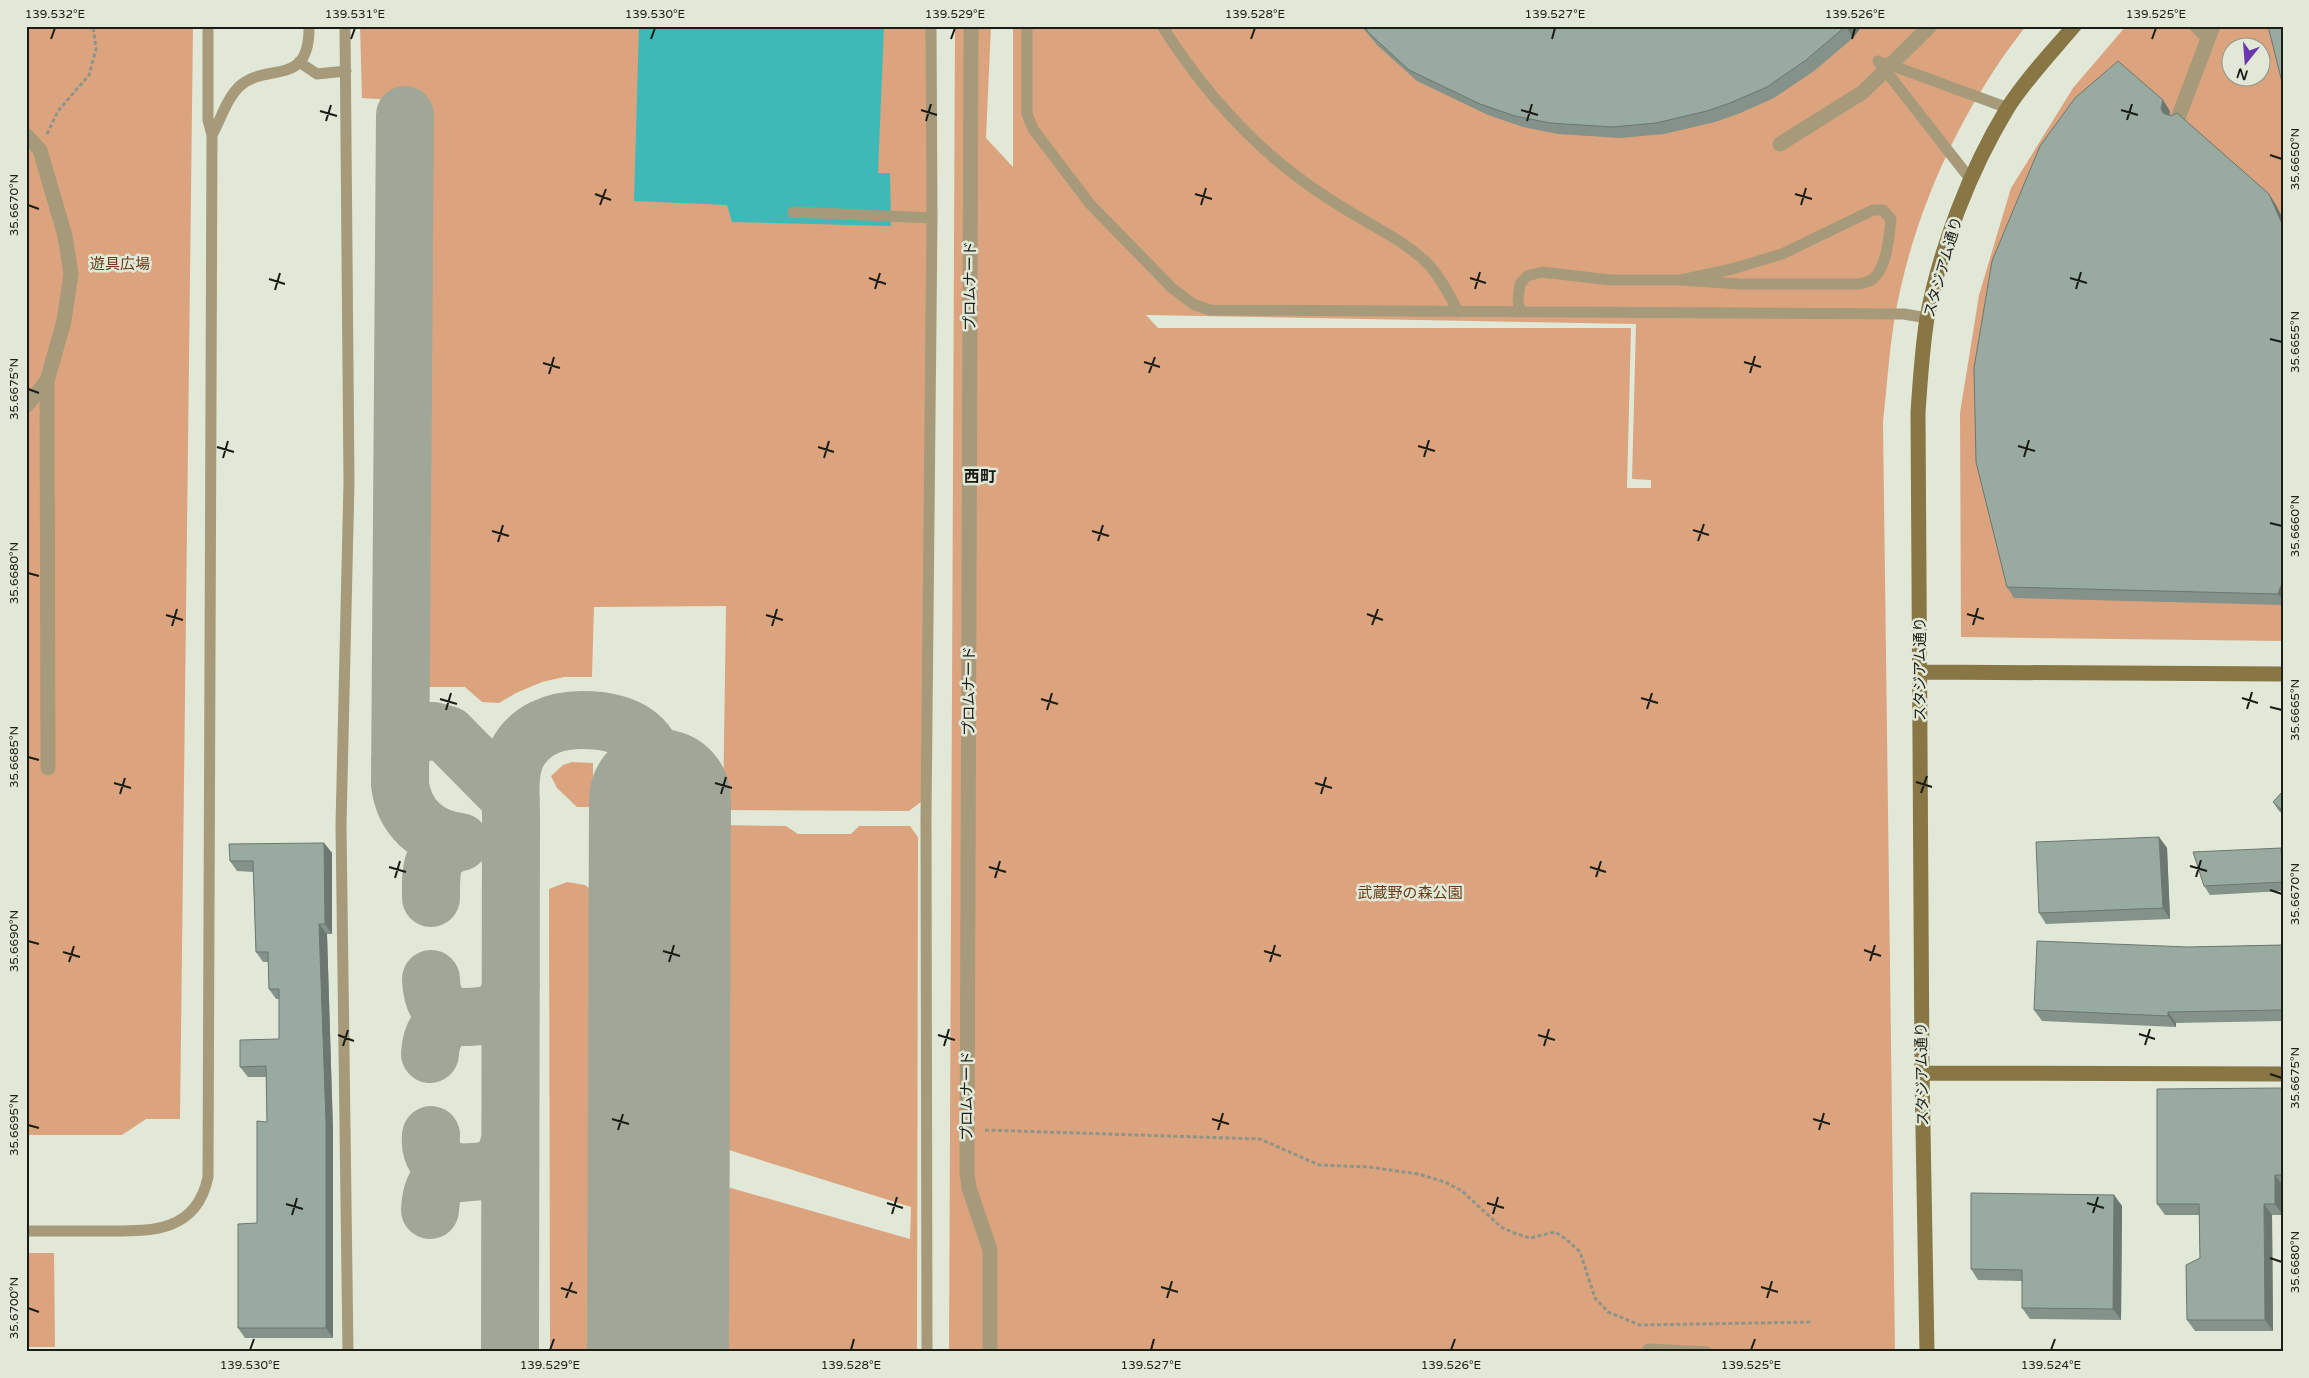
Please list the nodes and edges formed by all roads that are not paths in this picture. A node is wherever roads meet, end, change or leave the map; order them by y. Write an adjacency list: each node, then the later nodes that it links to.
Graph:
1 (208, 26): 16 (lane)
2 (309, 26): 11 (lane)
3 (345, 26): 12 (lane)
4 (931, 26): 20 (lane)
5 (971, 26): 35 (street, プロムナード)
6 (1027, 26): 22 (lane)
7 (1162, 26): 22 (lane)
8 (1930, 26): 17 (street, bridge)
9 (2074, 26): 13 (street, スタジアム通り)
10 (2206, 30): 14 (street)
11 (299, 62): 12 (lane); 16 (lane)
12 (346, 71): 33 (lane)
13 (2008, 108): 18 (street, スタジアム通り); 18 (lane)
14 (2178, 118)
15 (26, 135): 25 (street)
16 (212, 135): 32 (lane)
17 (1780, 144)
18 (1971, 180): 24 (street, スタジアム通り)
19 (792, 212): 20 (lane)
20 (932, 218): 34 (lane)
21 (1681, 280): 21 (lane); 23 (lane)
22 (1458, 312): 23 (lane)
23 (1520, 312): 24 (lane)
24 (1927, 318): 27 (street, スタジアム通り)
25 (47, 381): 26 (street); 29 (street)
26 (26, 406)
27 (1920, 672): 28 (street); 30 (street, スタジアム通り)
28 (2283, 674)
29 (48, 768)
30 (1922, 1072): 31 (street); 38 (street, スタジアム通り)
31 (2283, 1074)
32 (26, 1230)
33 (348, 1352)
34 (927, 1352)
35 (990, 1352)
36 (1648, 1352): 37 (lane)
37 (1707, 1352)
38 (1927, 1352)

